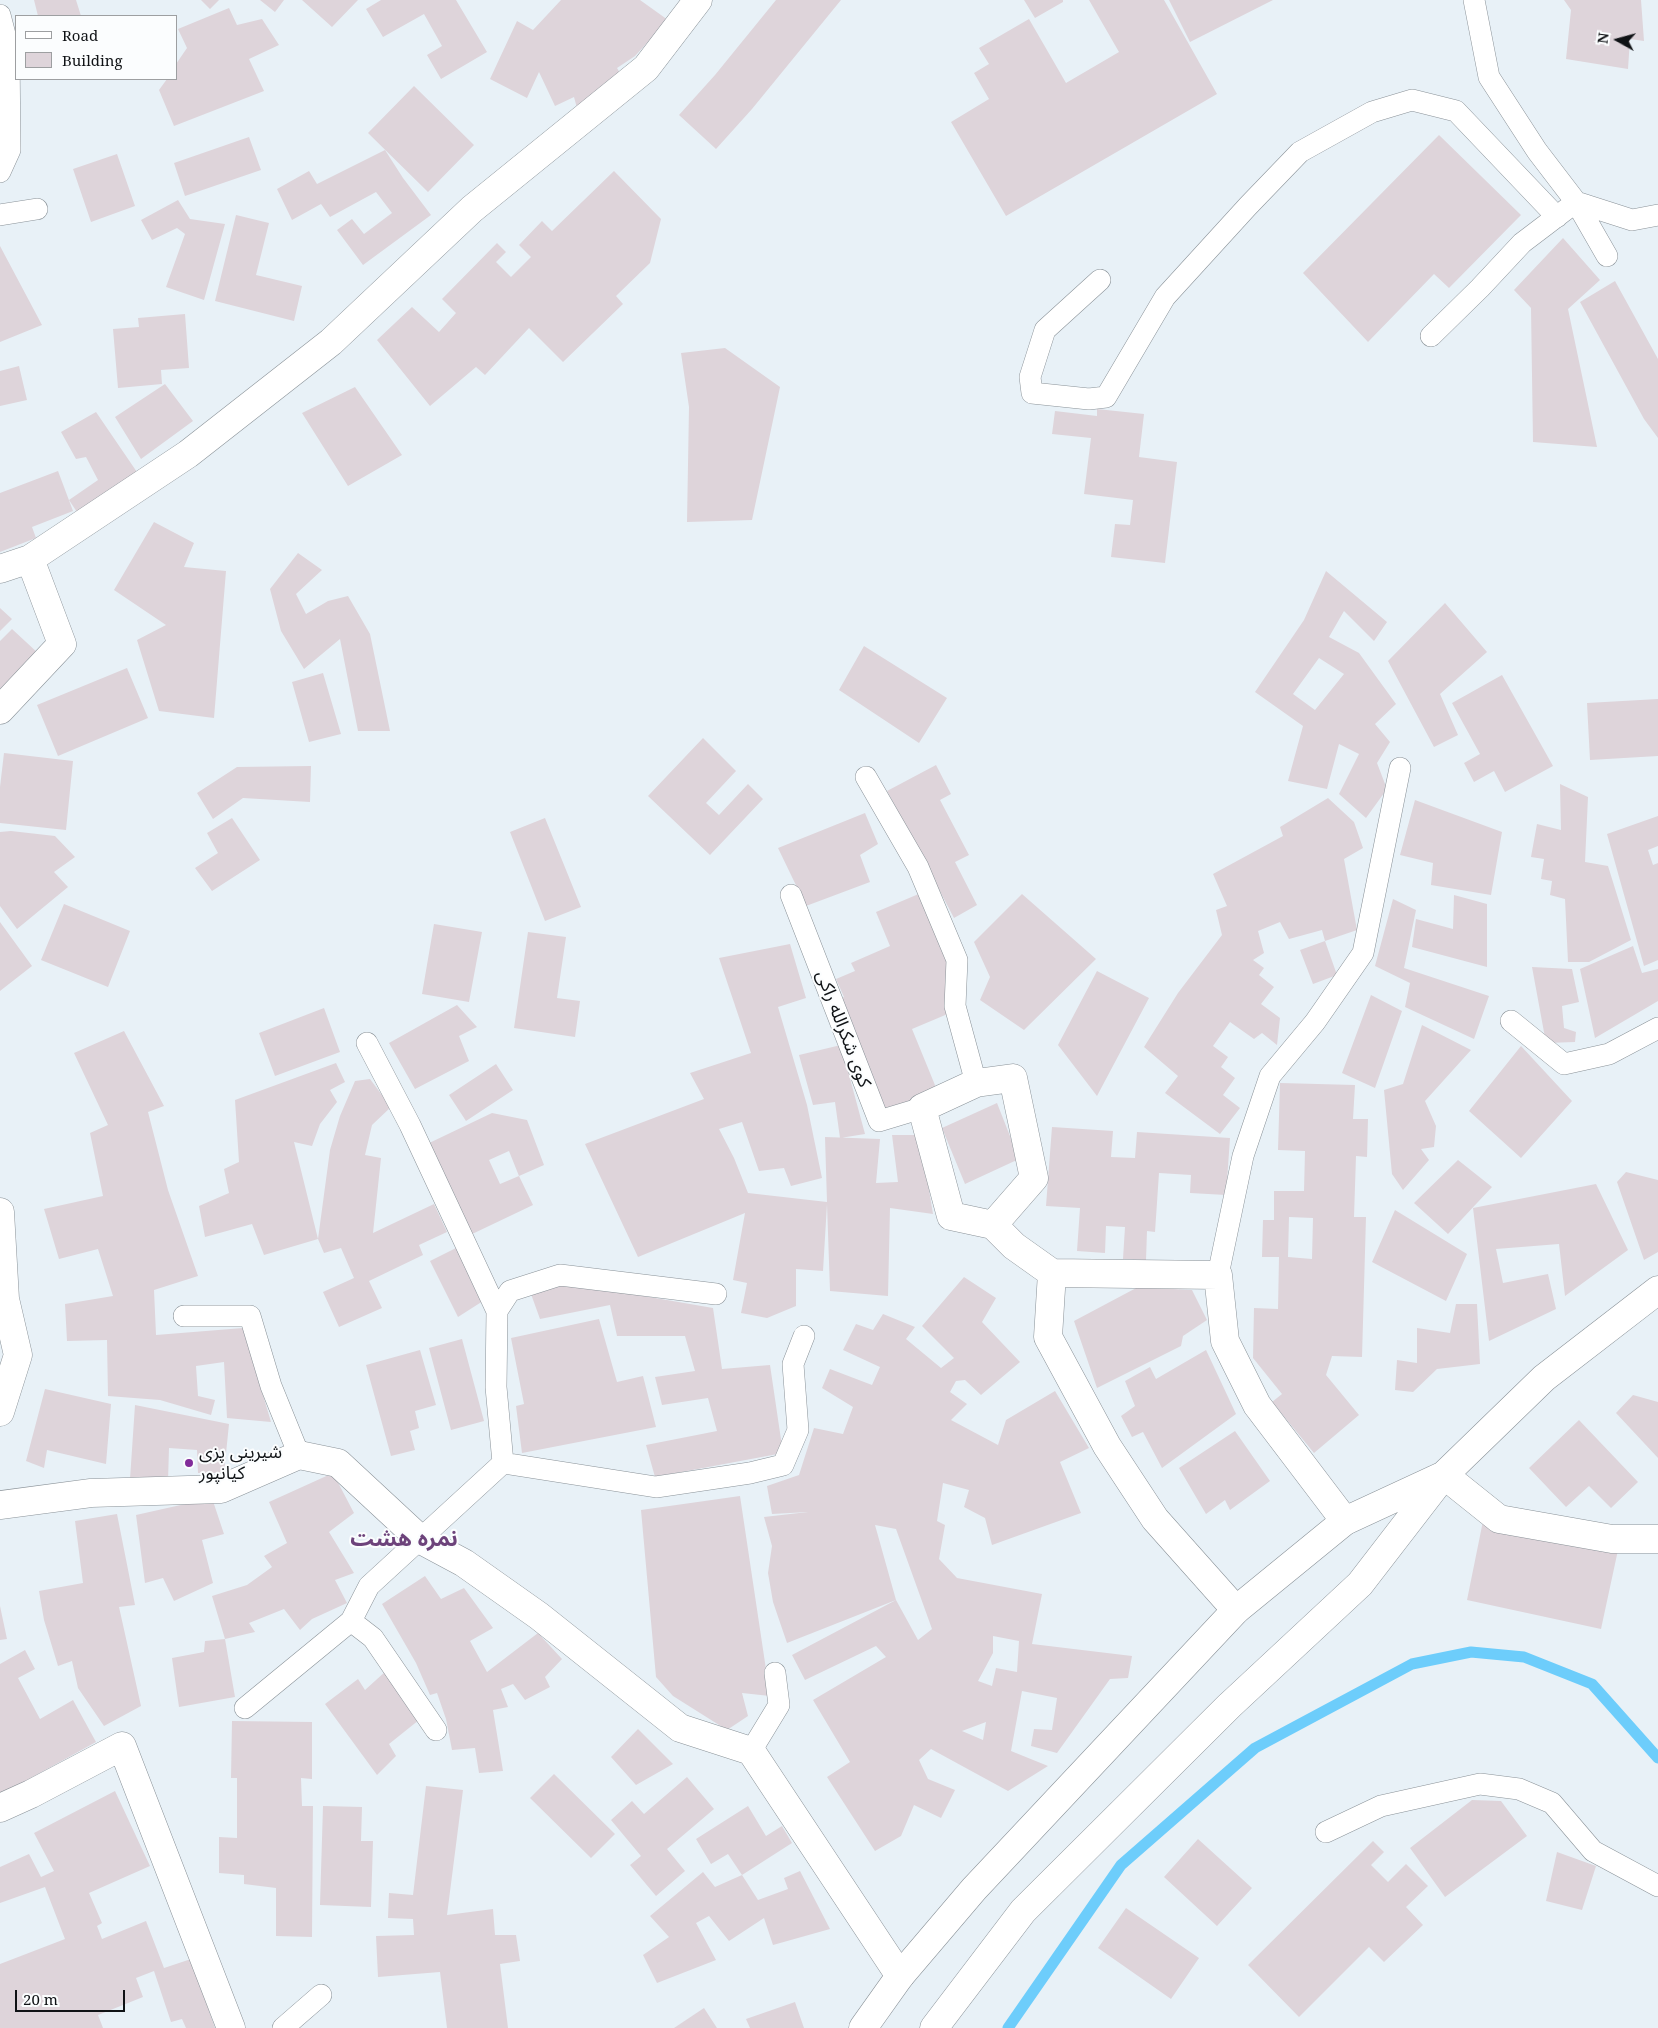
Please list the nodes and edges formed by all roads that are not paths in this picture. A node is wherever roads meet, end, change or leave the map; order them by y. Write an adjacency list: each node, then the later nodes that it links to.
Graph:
1 (698, 0): 13 (street)
2 (1474, 0): 5 (lane)
3 (0, 15): 4 (lane)
4 (0, 172)
5 (1576, 202): 8 (lane); 9 (lane); 10 (lane)
6 (37, 209): 7 (lane)
7 (0, 215)
8 (1658, 215)
9 (1557, 216): 11 (lane); 12 (lane)
10 (1607, 256)
11 (1100, 280)
12 (1431, 336)
13 (30, 559): 14 (street); 15 (street)
14 (0, 569)
15 (0, 710)
16 (1400, 768): 27 (lane)
17 (866, 777): 22 (lane)
18 (790, 895): 23 (lane, کوی شکرالله راکی)
19 (1511, 1021): 20 (lane)
20 (1658, 1028)
21 (368, 1043): 30 (lane)
22 (976, 1083): 23 (street); 25 (street)
23 (922, 1108): 25 (street)
24 (0, 1212): 33 (street)
25 (993, 1225): 26 (street)
26 (1052, 1273): 27 (street); 42 (street)
27 (1218, 1274): 39 (street)
28 (1658, 1290): 37 (street)
29 (716, 1294): 30 (lane)
30 (497, 1311): 36 (lane)
31 (184, 1316): 35 (lane)
32 (804, 1336): 36 (lane)
33 (9, 1353): 34 (street)
34 (0, 1412)
35 (299, 1455): 38 (street); 41 (street)
36 (503, 1463): 41 (lane)
37 (1444, 1475): 39 (street); 40 (street); 56 (street)
38 (0, 1505)
39 (1345, 1521): 42 (street)
40 (1658, 1539)
41 (420, 1540): 43 (lane); 47 (street)
42 (1236, 1610): 51 (street)
43 (351, 1621): 45 (lane); 46 (lane)
44 (774, 1673): 47 (lane)
45 (245, 1708)
46 (436, 1730)
47 (751, 1751): 51 (street)
48 (0, 1808): 53 (street)
49 (1326, 1832): 50 (lane)
50 (1658, 1886)
51 (900, 1976): 55 (street)
52 (321, 1995): 54 (lane)
53 (231, 2028)
54 (283, 2028)
55 (863, 2028)
56 (934, 2028)

